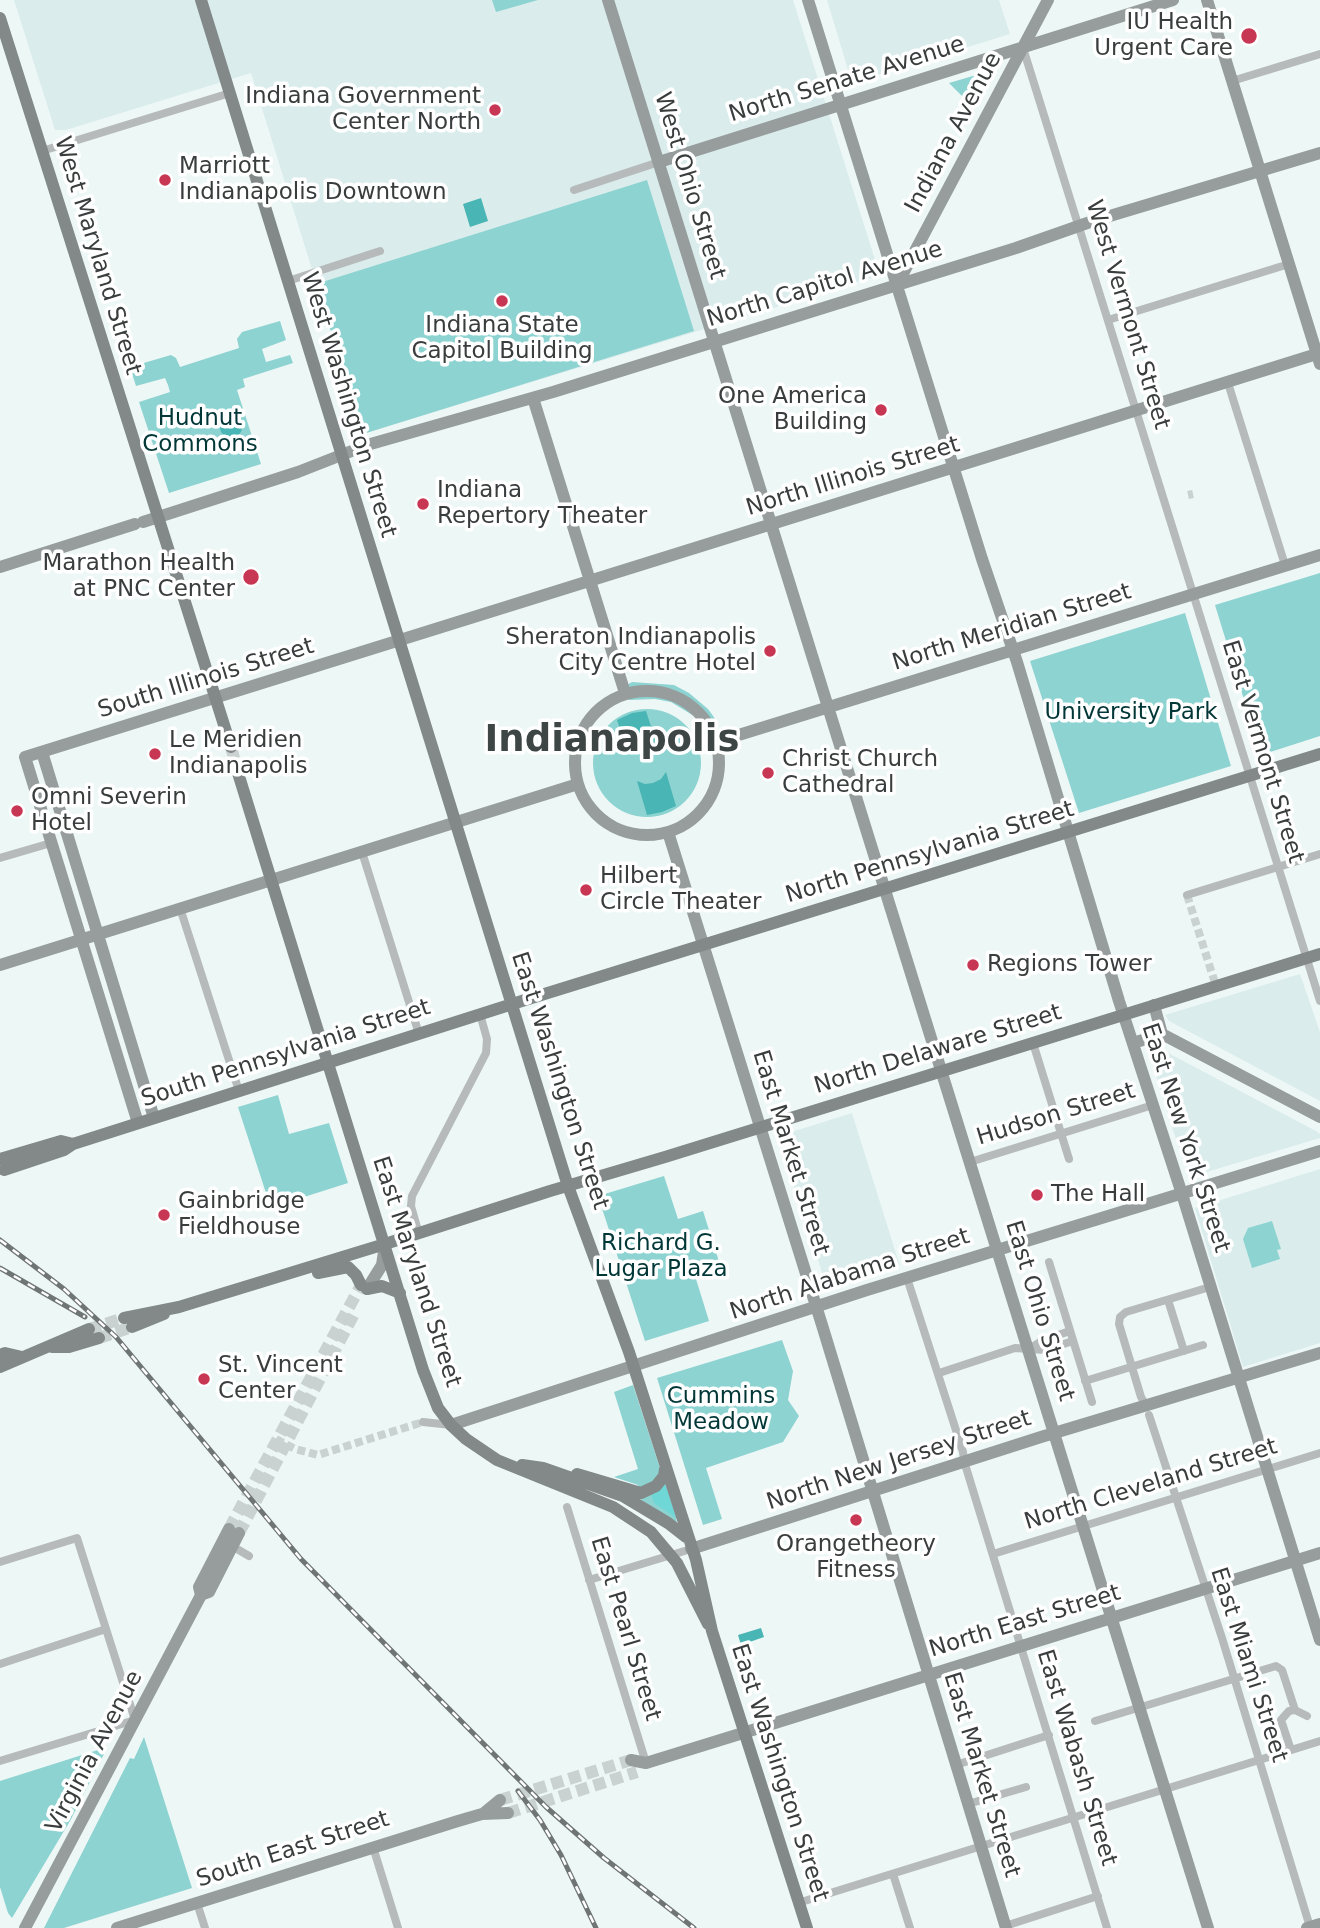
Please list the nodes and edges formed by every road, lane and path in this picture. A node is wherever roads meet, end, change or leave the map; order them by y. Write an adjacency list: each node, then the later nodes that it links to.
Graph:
1 (201, 0): 11 (main road, West Washington Street)
2 (608, 0): 15 (main road, West Ohio Street)
3 (808, 0): 12 (main road, East New York Street)
4 (1048, 0): 8 (main road, Indiana Avenue)
5 (1173, 0): 8 (main road, North Senate Avenue)
6 (1207, 0): 10 (main road)
7 (0, 18): 13 (main road, West Maryland Street)
8 (1023, 47): 12 (main road, North Senate Avenue); 18 (street, West Vermont Street); 22 (main road, Indiana Avenue)
9 (1320, 54): 10 (street)
10 (1232, 81): 16 (main road)
11 (230, 93): 13 (street); 21 (main road, West Washington Street)
12 (839, 104): 15 (main road, North Senate Avenue); 22 (main road, East New York Street)
13 (43, 151): 31 (main road, West Maryland Street)
14 (1320, 153): 16 (main road, North Capitol Avenue)
15 (659, 162): 17 (street, North Senate Avenue); 24 (main road, West Ohio Street)
16 (1261, 172): 18 (main road, North Capitol Avenue); 20 (main road)
17 (574, 190)
18 (1079, 227): 22 (main road, North Capitol Avenue); 23 (street, West Vermont Street)
19 (380, 251): 21 (street)
20 (1289, 264): 23 (street); 25 (main road)
21 (288, 281): 29 (main road, West Washington Street)
22 (897, 285): 24 (main road, North Capitol Avenue); 30 (main road, East New York Street)
23 (1108, 320): 28 (street, West Vermont Street)
24 (715, 341): 27 (main road, North Capitol Avenue); 32 (main road, West Ohio Street)
25 (1319, 357): 26 (main road, North Illinois Street)
26 (1228, 383): 28 (main road, North Illinois Street); 34 (street)
27 (533, 398): 29 (main road, North Capitol Avenue); 36 (main road)
28 (1136, 410): 30 (main road, North Illinois Street); 37 (street, West Vermont Street)
29 (341, 455): 31 (main road, North Capitol Avenue); 38 (main road, West Washington Street)
30 (954, 468): 32 (main road, North Illinois Street); 39 (main road, East New York Street)
31 (158, 517): 35 (main road, North Capitol Avenue); 41 (main road, West Maryland Street)
32 (772, 524): 36 (main road, North Illinois Street); 42 (main road, West Ohio Street)
33 (1320, 555): 34 (main road, North Meridian Street)
34 (1284, 565): 37 (main road, North Meridian Street)
35 (0, 567)
36 (591, 581): 38 (main road, North Illinois Street); 40 (main road)
37 (1193, 594): 39 (main road, North Meridian Street); 48 (street, East Vermont Street)
38 (399, 641): 41 (main road, South Illinois Street); 50 (main road, West Washington Street)
39 (1012, 650): 42 (main road, North Meridian Street); 52 (main road, East New York Street)
40 (625, 694): 43 (main road); 49 (main road)
41 (215, 698): 44 (main road, West Maryland Street); 45 (main road, South Illinois Street)
42 (829, 706): 43 (main road, North Meridian Street); 59 (main road, East Ohio Street)
43 (716, 742): 51 (main road)
44 (230, 747)
45 (42, 752): 53 (main road, South Illinois Street); 62 (main road)
46 (1320, 754): 48 (main road, North Pennsylvania Street)
47 (238, 773): 58 (main road)
48 (1250, 776): 52 (main road, North Pennsylvania Street); 57 (street, East Vermont Street)
49 (578, 784): 50 (main road); 51 (main road)
50 (456, 823): 54 (main road); 69 (main road, East Washington Street)
51 (668, 832): 64 (main road, East Market Street)
52 (1069, 832): 59 (main road, North Pennsylvania Street); 72 (main road, East New York Street)
53 (51, 843): 56 (street); 63 (main road)
54 (362, 852): 58 (main road); 73 (street)
55 (1320, 854): 57 (street)
56 (0, 858)
57 (1278, 867): 60 (street); 66 (street, East Vermont Street)
58 (271, 880): 61 (main road); 77 (main road, East Maryland Street)
59 (885, 889): 64 (main road, North Pennsylvania Street); 78 (main road, East Ohio Street)
60 (1187, 895)
61 (180, 908): 62 (main road); 79 (street)
62 (97, 934): 63 (main road); 82 (main road)
63 (81, 939): 67 (main road); 83 (main road)
64 (704, 946): 69 (main road, North Pennsylvania Street); 84 (main road, East Market Street)
65 (1320, 954): 66 (main road, North Delaware Street)
66 (1307, 958): 68 (street, East Vermont Street); 70 (main road, North Delaware Street)
67 (0, 964)
68 (1320, 1001)
69 (512, 1004): 71 (main road, South Pennsylvania Street); 90 (main road, East Washington Street)
70 (1154, 1005): 72 (main road, North Delaware Street); 74 (main road)
71 (480, 1014): 73 (main road, South Pennsylvania Street); 92 (street)
72 (1124, 1014): 75 (main road, North Delaware Street); 76 (main road, East New York Street)
73 (419, 1034): 77 (main road, South Pennsylvania Street)
74 (1162, 1034): 76 (main road); 81 (main road)
75 (1033, 1043): 78 (main road, North Delaware Street); 85 (street)
76 (1133, 1043): 80 (main road, East New York Street)
77 (328, 1062): 79 (main road, South Pennsylvania Street); 93 (main road, East Maryland Street)
78 (942, 1071): 84 (main road, North Delaware Street); 88 (main road, East Ohio Street)
79 (239, 1091): 82 (main road, South Pennsylvania Street)
80 (1153, 1105): 85 (street, Hudson Street); 91 (main road, East New York Street)
81 (1320, 1117)
82 (154, 1118): 83 (main road, South Pennsylvania Street)
83 (138, 1123): 89 (main road, South Pennsylvania Street)
84 (760, 1128): 90 (main road, North Delaware Street); 102 (main road, East Market Street)
85 (1062, 1133): 87 (street); 88 (street, Hudson Street)
86 (1320, 1151): 91 (main road, North Alabama Street)
87 (1069, 1159)
88 (970, 1161): 94 (main road, East Ohio Street)
89 (2, 1164)
90 (568, 1186): 92 (main road, North Delaware Street); 113 (main road, East Washington Street)
91 (1182, 1194): 94 (main road, North Alabama Street); 99 (main road, East New York Street)
92 (419, 1234): 93 (main road, North Delaware Street)
93 (385, 1244): 97 (main road, North Delaware Street); 98 (main road); 100 (main road, East Maryland Street)
94 (998, 1250): 96 (main road, North Alabama Street); 108 (main road, East Ohio Street)
95 (1049, 1262): 104 (street)
96 (907, 1278): 102 (main road, North Alabama Street); 116 (street, East Wabash Street)
97 (262, 1282): 98 (main road); 103 (main road)
98 (364, 1287): 100 (main road)
99 (1210, 1287): 101 (street); 117 (main road, East New York Street)
100 (400, 1293): 122 (main road, East Maryland Street)
101 (1168, 1300): 109 (street); 114 (street, East Miami Street)
102 (816, 1307): 113 (main road, North Alabama Street); 130 (main road, East Market Street)
103 (128, 1323)
104 (1070, 1331): 106 (street); 108 (street)
105 (94, 1333): 112 (main road)
106 (1073, 1341): 108 (street); 118 (street)
107 (1203, 1345): 109 (street)
108 (1029, 1349): 116 (street); 123 (main road, East Ohio Street)
109 (1184, 1351): 114 (street)
110 (1320, 1353): 117 (main road, North New Jersey Street)
111 (0, 1354): 112 (main road)
112 (22, 1357): 115 (main road)
113 (633, 1365): 122 (main road, North Alabama Street); 128 (main road, East Washington Street)
114 (1132, 1366): 118 (street); 120 (street, East Miami Street)
115 (0, 1367)
116 (939, 1373): 126 (street, East Wabash Street)
117 (1238, 1378): 120 (main road, North New Jersey Street); 129 (main road, East New York Street)
118 (1085, 1381): 119 (street)
119 (1092, 1402)
120 (1148, 1411): 123 (main road, North New Jersey Street); 131 (street, East Miami Street)
121 (423, 1422): 122 (street)
122 (451, 1425): 125 (main road, East Maryland Street)
123 (1055, 1433): 126 (main road, North New Jersey Street); 133 (main road, East Ohio Street)
124 (1320, 1453): 129 (street, North Cleveland Street)
125 (497, 1460): 127 (main road); 137 (main road, East Maryland Street)
126 (964, 1461): 130 (main road, North New Jersey Street); 138 (street, East Wabash Street)
127 (542, 1468): 128 (main road); 135 (main road)
128 (665, 1469): 135 (main road, East Washington Street)
129 (1267, 1470): 131 (street, North Cleveland Street); 140 (main road, East New York Street)
130 (873, 1490): 135 (main road, North New Jersey Street); 151 (main road, East Market Street)
131 (1175, 1498): 133 (street, North Cleveland Street); 143 (street, East Miami Street)
132 (567, 1507): 142 (street, East Pearl Street)
133 (1084, 1526): 138 (street, North Cleveland Street); 145 (main road, East Ohio Street)
134 (232, 1546): 139 (street); 144 (main road, Virginia Avenue); 144 (main road, Virginia Avenue)
135 (691, 1549): 137 (street); 147 (main road, East Washington Street)
136 (1320, 1553): 140 (main road, North East Street)
137 (671, 1555): 142 (street); 147 (main road, East Washington Street)
138 (993, 1555): 149 (street, East Wabash Street)
139 (249, 1556)
140 (1295, 1560): 143 (main road, North East Street); 148 (main road, East New York Street)
141 (0, 1562): 146 (street)
142 (589, 1580): 166 (street, East Pearl Street)
143 (1206, 1587): 145 (main road, North East Street); 152 (street, East Miami Street)
144 (201, 1595): 156 (main road, Virginia Avenue)
145 (1113, 1617): 149 (main road, North East Street); 153 (main road, East Ohio Street)
146 (106, 1629): 150 (street); 156 (street)
147 (712, 1631): 158 (main road, East Washington Street)
148 (1320, 1640)
149 (1022, 1646): 151 (main road, North East Street); 159 (street, East Wabash Street)
150 (0, 1664)
151 (929, 1674): 158 (main road, North East Street); 165 (main road, East Market Street)
152 (1234, 1678): 153 (street); 154 (street); 163 (street, East Miami Street)
153 (1141, 1707): 157 (street); 168 (main road, East Ohio Street)
154 (1295, 1710): 155 (street); 161 (street)
155 (1307, 1716)
156 (135, 1720): 164 (street); 183 (main road, Virginia Avenue)
157 (1094, 1721)
158 (743, 1733): 166 (main road); 179 (main road, East Washington Street)
159 (1049, 1735): 165 (street); 173 (street, East Wabash Street)
160 (1320, 1741): 161 (street)
161 (1291, 1750): 163 (street)
162 (631, 1760): 166 (main road)
163 (1258, 1760): 168 (street); 180 (street, East Miami Street)
164 (0, 1761)
165 (956, 1765): 170 (main road, East Market Street)
166 (641, 1767)
167 (1026, 1787): 170 (street)
168 (1166, 1789): 173 (street); 189 (main road, East Ohio Street)
169 (500, 1800): 172 (main road, South East Street)
170 (968, 1804): 175 (main road, East Market Street)
171 (508, 1813): 172 (main road, South East Street)
172 (482, 1814): 174 (main road, South East Street)
173 (1074, 1818): 175 (street); 177 (street, East Wabash Street)
174 (373, 1847): 178 (main road, South East Street); 185 (street)
175 (981, 1847): 176 (street); 182 (main road, East Market Street)
176 (893, 1874): 179 (street); 187 (street)
177 (1098, 1896): 182 (street); 188 (street, East Wabash Street)
178 (197, 1903): 181 (main road, South East Street); 184 (street)
179 (798, 1903): 186 (main road, East Washington Street)
180 (1312, 1926)
181 (123, 1927)
182 (1006, 1927)
183 (25, 1928)
184 (205, 1928)
185 (398, 1928)
186 (807, 1928)
187 (909, 1928)
188 (1107, 1928)
189 (1208, 1928)

